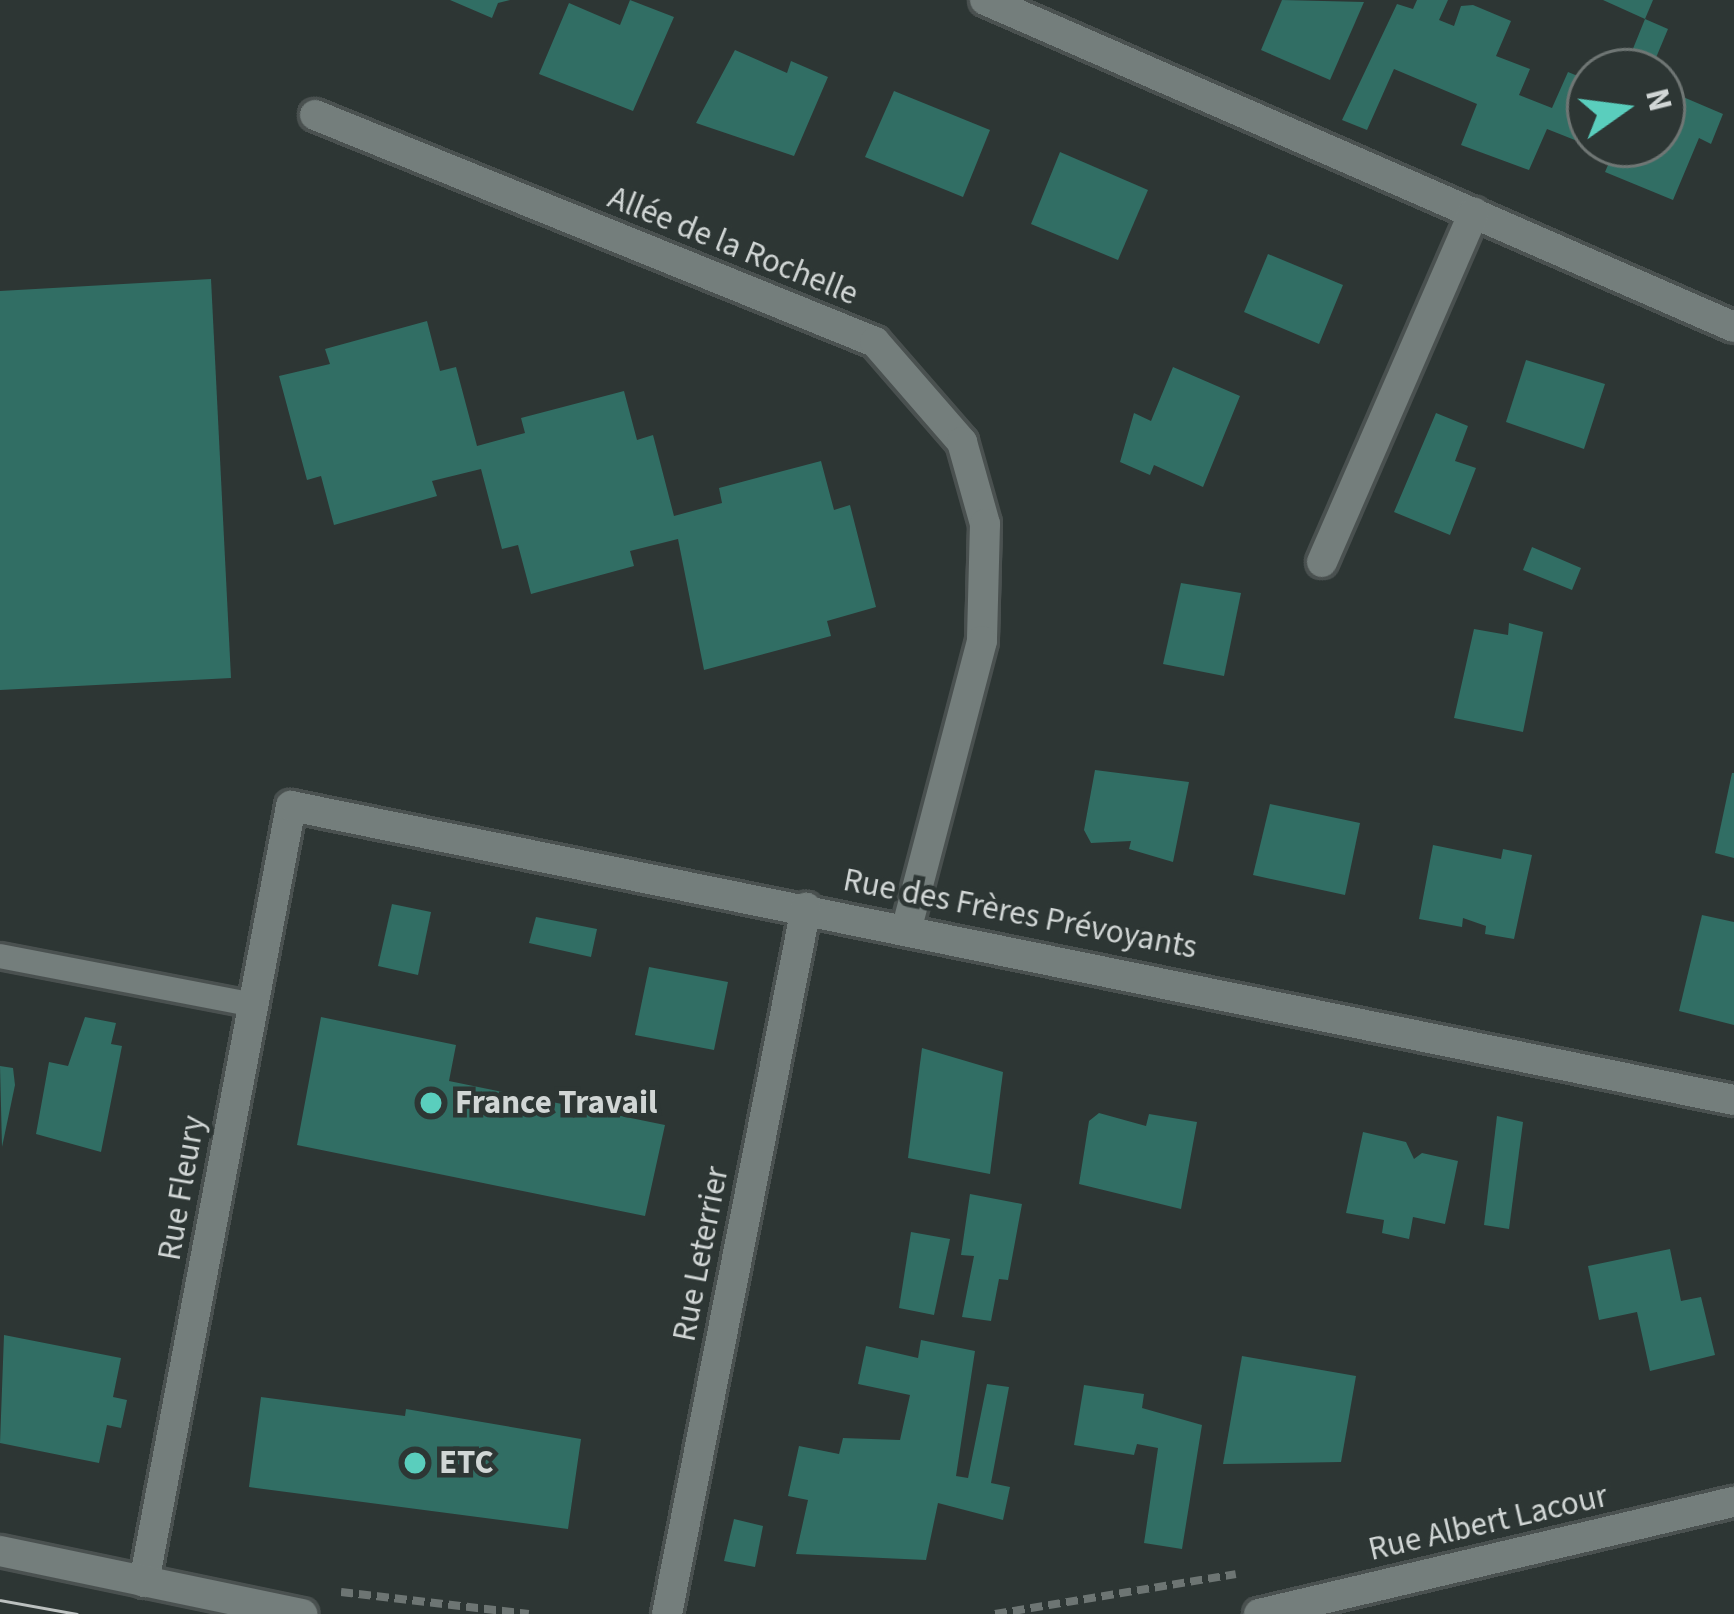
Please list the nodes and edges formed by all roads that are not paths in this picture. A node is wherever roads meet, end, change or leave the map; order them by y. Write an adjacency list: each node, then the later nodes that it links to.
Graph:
1 (985, 0): 3 (street)
2 (315, 115): 8 (street, Allée de la Rochelle)
3 (1474, 213): 4 (street); 5 (street)
4 (1734, 327)
5 (1322, 562)
6 (291, 806): 7 (street, Rue des Frères Prévoyants); 10 (street, Rue Fleury)
7 (806, 908): 8 (street, Rue des Frères Prévoyants); 16 (street, Rue Leterrier)
8 (907, 926): 11 (street, Rue des Frères Prévoyants)
9 (0, 956): 10 (lane)
10 (250, 1004): 14 (street, Rue Fleury)
11 (1734, 1100)
12 (1734, 1502): 17 (street, Rue Albert Lacour)
13 (0, 1551): 14 (street)
14 (144, 1582): 15 (street)
15 (302, 1614)
16 (667, 1614)
17 (1259, 1614)

